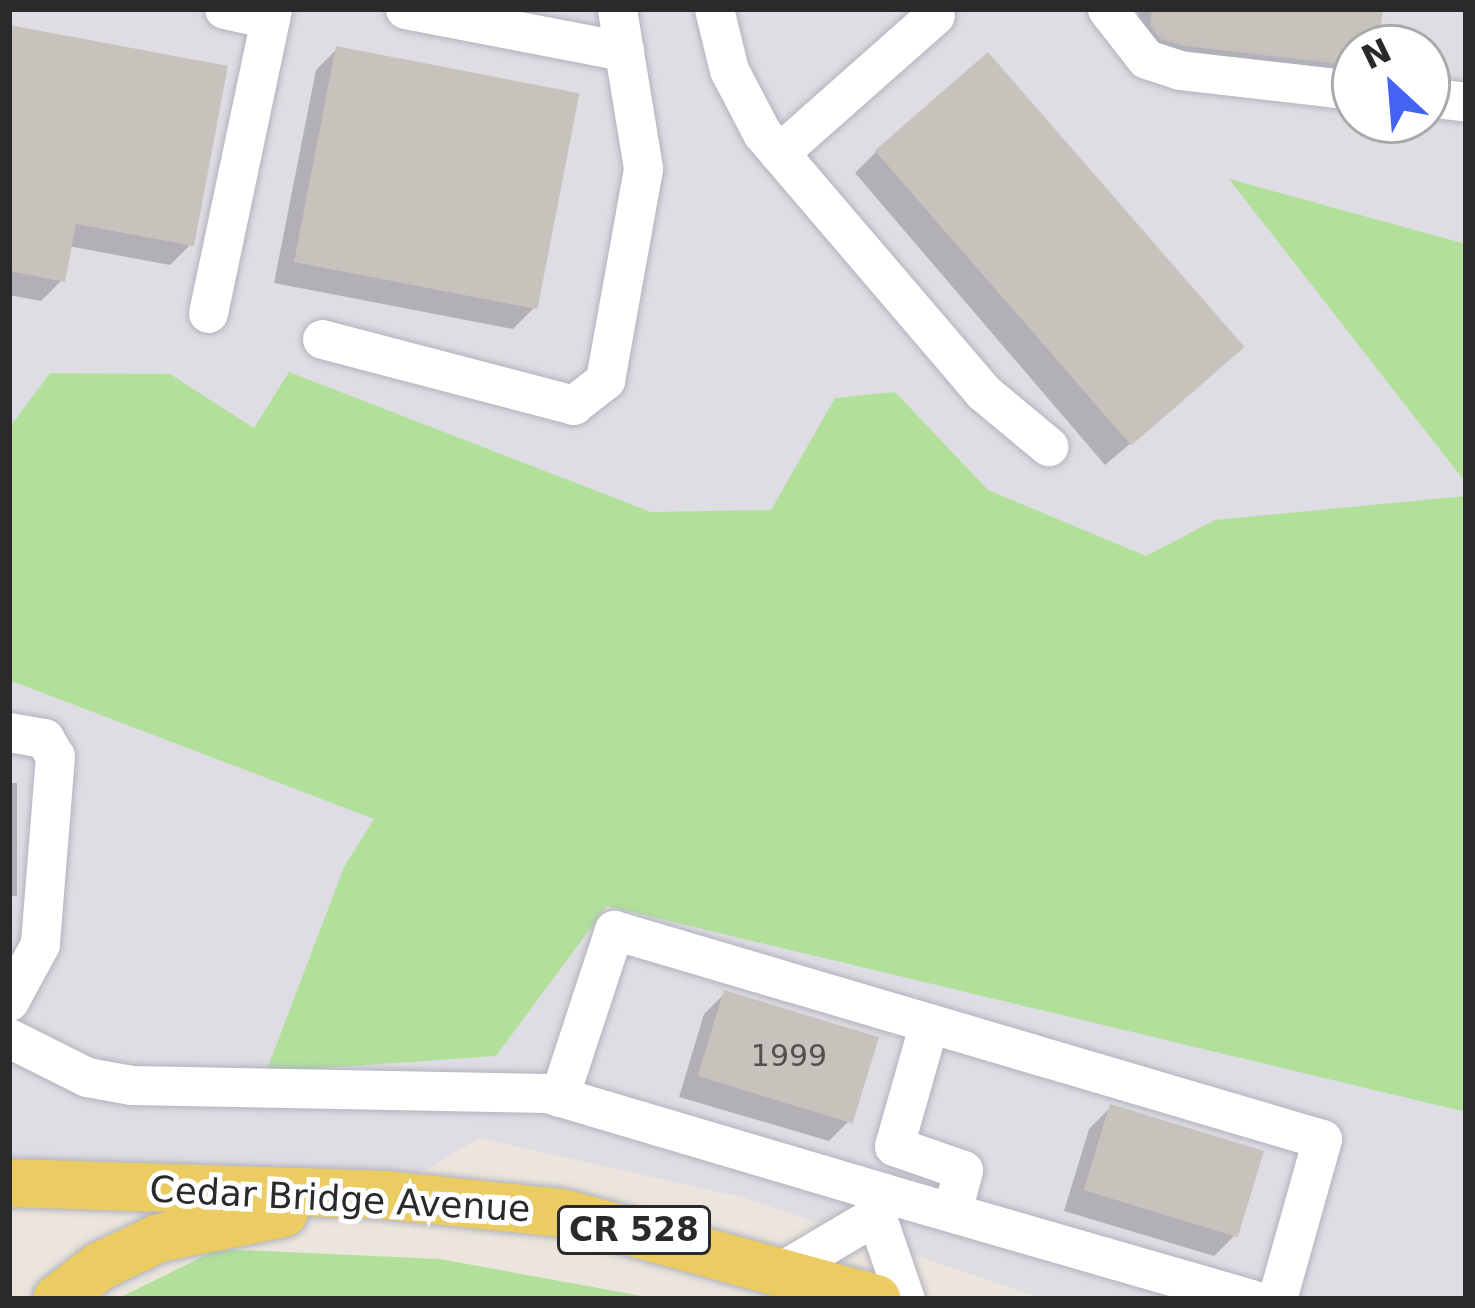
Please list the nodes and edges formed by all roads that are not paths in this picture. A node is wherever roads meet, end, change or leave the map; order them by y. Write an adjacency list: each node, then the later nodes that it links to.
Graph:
1 (224, 9): 6 (lane)
2 (405, 9): 8 (lane)
3 (616, 9): 8 (lane)
4 (714, 9): 10 (lane)
5 (1109, 10): 9 (lane)
6 (271, 14): 11 (lane)
7 (935, 15): 10 (lane)
8 (624, 51): 12 (lane)
9 (1331, 87)
10 (778, 153): 13 (lane)
11 (208, 313)
12 (322, 339)
13 (1048, 446)
14 (9, 732): 15 (lane)
15 (9, 1000)
16 (929, 1023): 18 (lane); 22 (lane); 28 (lane)
17 (9, 1038): 18 (lane)
18 (559, 1097): 21 (lane)
19 (9, 1183): 20 (main road, Cedar Bridge Avenue / CR 528)
20 (384, 1195): 23 (main road, Cedar Bridge Avenue / CR 528); 24 (main road)
21 (880, 1204): 22 (lane); 23 (lane); 26 (lane)
22 (952, 1212): 27 (lane)
23 (783, 1270): 25 (main road, Cedar Bridge Avenue / CR 528)
24 (57, 1299)
25 (876, 1299)
26 (904, 1299)
27 (1252, 1299)
28 (1276, 1299)

